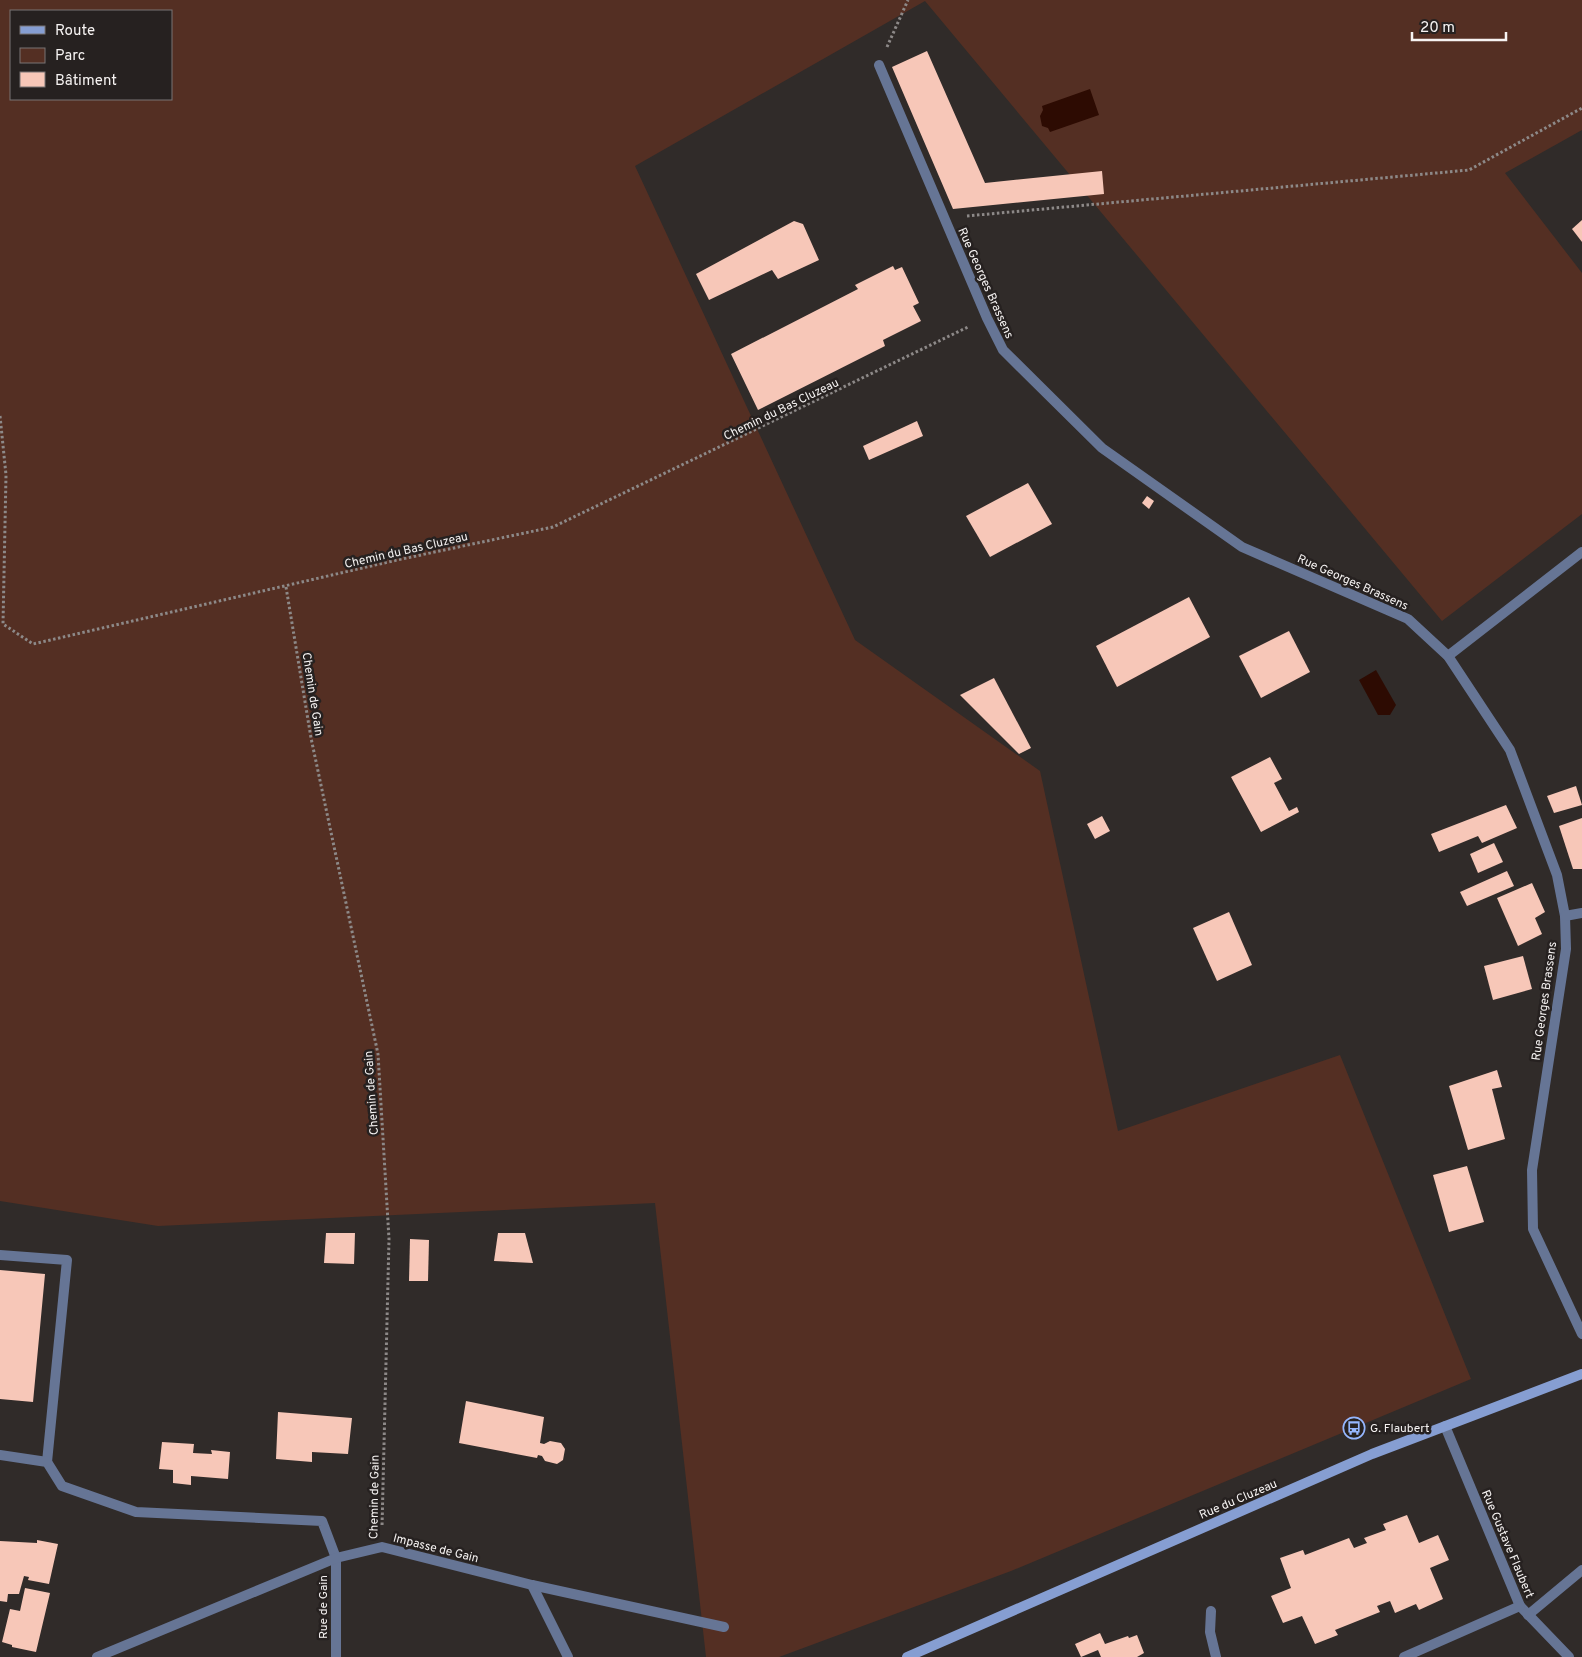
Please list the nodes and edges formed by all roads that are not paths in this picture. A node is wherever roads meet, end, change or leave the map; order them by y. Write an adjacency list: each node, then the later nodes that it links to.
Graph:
1 (878, 66): 3 (street, Rue Georges Brassens)
2 (1582, 552): 3 (street)
3 (1448, 656): 5 (street, Rue Georges Brassens)
4 (1582, 913): 5 (street)
5 (1565, 916): 7 (street, Rue Georges Brassens)
6 (0, 1255): 11 (street)
7 (1582, 1334)
8 (1582, 1374): 9 (main road, Rue du Cluzeau)
9 (1445, 1426): 15 (street, Rue Gustave Flaubert); 22 (main road, Rue du Cluzeau)
10 (0, 1455): 11 (street)
11 (47, 1462): 12 (street)
12 (336, 1558): 14 (street, Impasse de Gain); 19 (street, Impasse de Gain); 20 (street, Rue de Gain)
13 (1582, 1570): 17 (street)
14 (532, 1585): 18 (street, Impasse de Gain); 21 (street)
15 (1520, 1606): 17 (street, Rue Gustave Flaubert); 24 (street)
16 (1211, 1611): 23 (street)
17 (1528, 1615): 25 (street, Rue Gustave Flaubert)
18 (724, 1627)
19 (97, 1657)
20 (336, 1657)
21 (568, 1657)
22 (907, 1657)
23 (1216, 1657)
24 (1404, 1657)
25 (1569, 1657)

